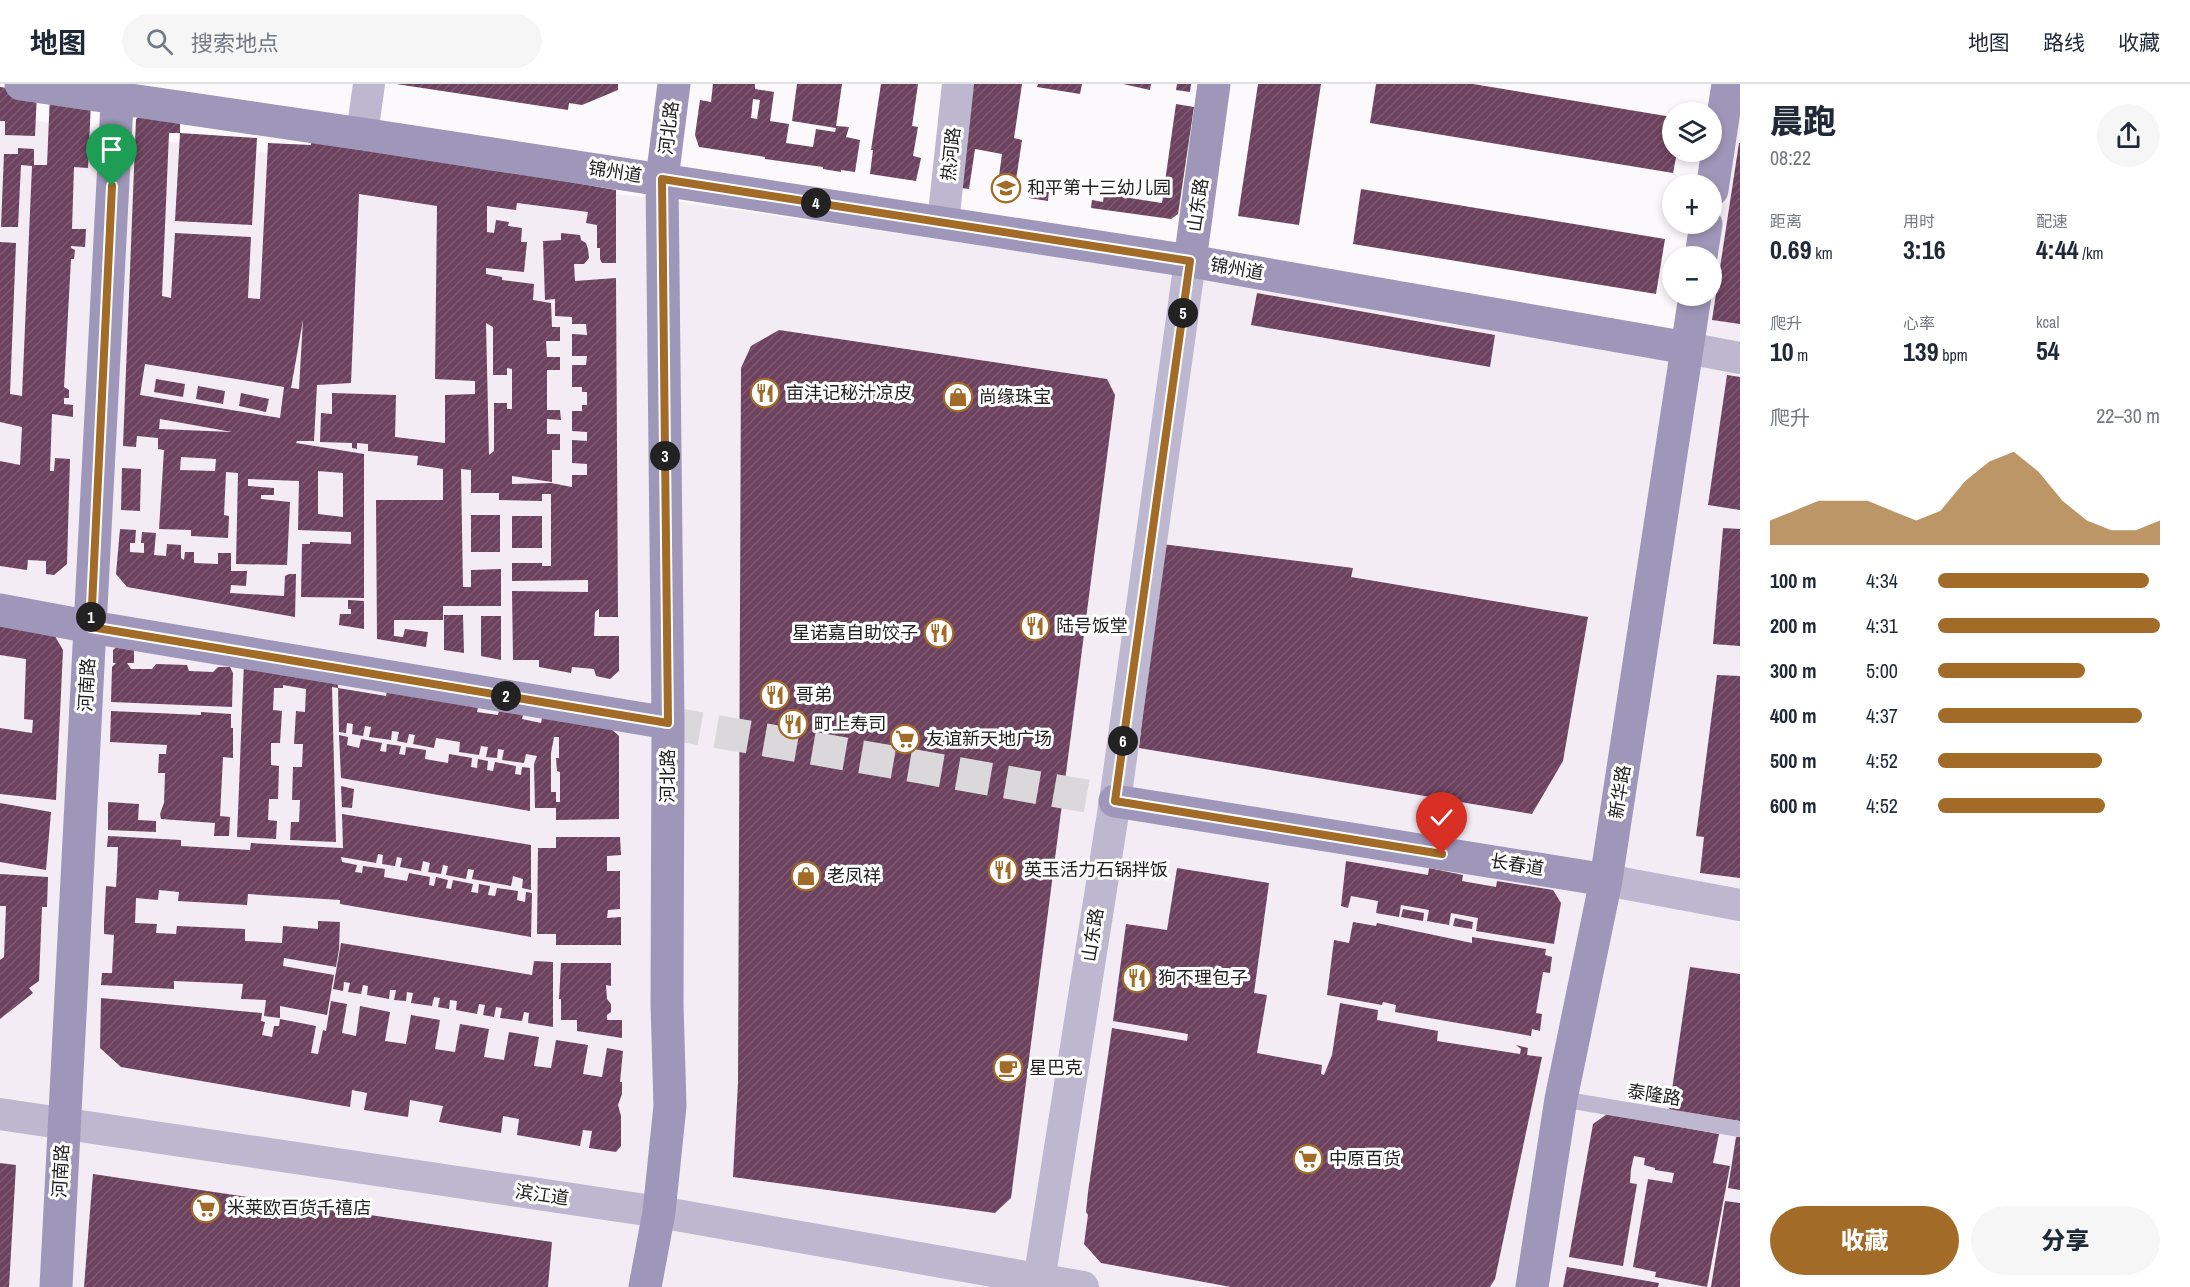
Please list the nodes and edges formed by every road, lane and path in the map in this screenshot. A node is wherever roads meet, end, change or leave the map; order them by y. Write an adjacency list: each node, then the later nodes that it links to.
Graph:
1 (21, 84): 7 (street, 锦州道)
2 (369, 84): 8 (street)
3 (674, 84): 10 (street, 河北路)
4 (958, 84): 11 (street, 热河路)
5 (1214, 84): 12 (street, 山东路)
6 (1728, 84): 9 (street)
7 (117, 91): 8 (street, 锦州道); 17 (street, 河南路)
8 (362, 134): 10 (street, 锦州道)
9 (1714, 174)
10 (662, 179): 11 (street, 锦州道); 18 (street, 河北路)
11 (943, 223): 12 (street, 锦州道)
12 (1190, 261): 14 (street, 锦州道); 19 (street, 山东路)
13 (1694, 306): 14 (street, 新华路)
14 (1688, 348): 15 (street, 锦州道); 20 (street, 新华路)
15 (1740, 358)
16 (0, 610): 17 (street)
17 (91, 627): 18 (street); 24 (street, 河南路)
18 (668, 723): 26 (street, 河北路)
19 (1115, 801): 20 (street, 长春道); 27 (street, 山东路)
20 (1606, 880): 21 (street, 长春道); 22 (street, 新华路)
21 (1740, 905)
22 (1561, 1100): 25 (lane, 泰隆路); 31 (street, 新华路)
23 (0, 1114): 24 (street, 滨江道)
24 (63, 1125): 26 (street, 滨江道); 28 (street, 河南路)
25 (1740, 1129)
26 (659, 1212): 27 (street, 滨江道); 29 (street, 河北路)
27 (1039, 1283): 30 (street, 滨江道)
28 (56, 1287)
29 (645, 1287)
30 (1083, 1287)
31 (1532, 1287)

